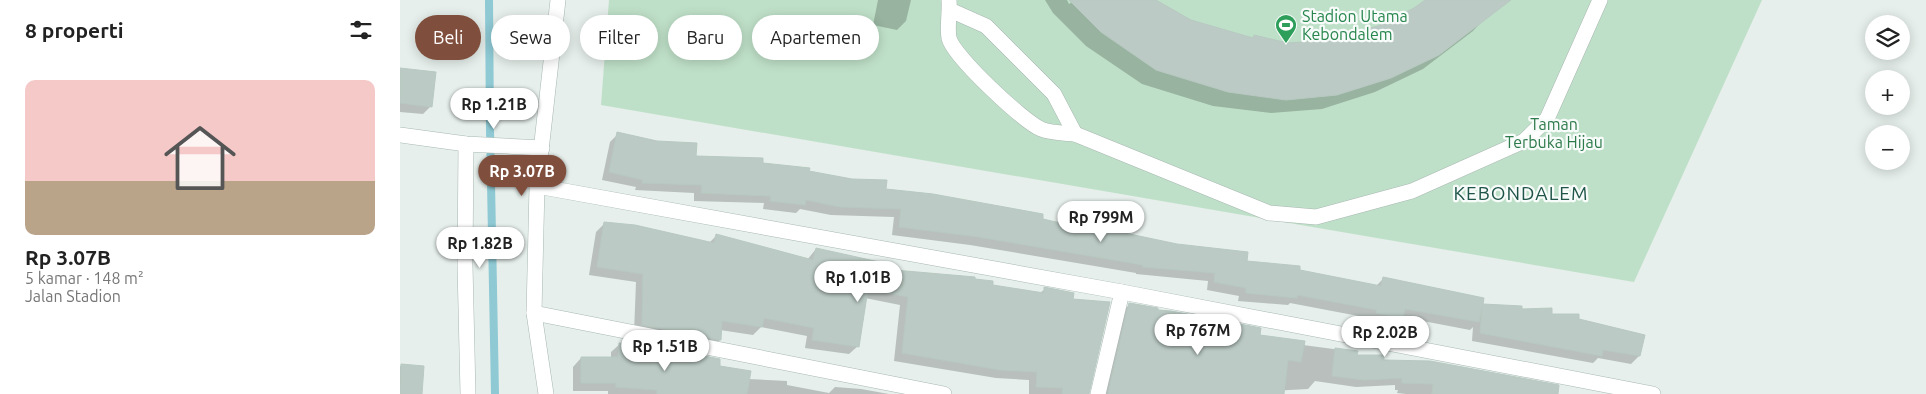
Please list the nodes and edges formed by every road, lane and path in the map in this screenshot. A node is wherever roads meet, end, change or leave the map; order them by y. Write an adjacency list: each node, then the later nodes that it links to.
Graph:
1 (558, 0): 7 (street)
2 (1600, 0): 4 (street)
3 (949, 5): 4 (street); 4 (street)
4 (1075, 134)
5 (400, 135): 6 (street)
6 (472, 144): 7 (street); 11 (street)
7 (542, 148): 8 (street)
8 (537, 186): 9 (street); 10 (street)
9 (1122, 292): 14 (street); 15 (street)
10 (534, 313): 12 (street); 13 (street)
11 (468, 394)
12 (546, 394)
13 (944, 394)
14 (1098, 394)
15 (1653, 394)

